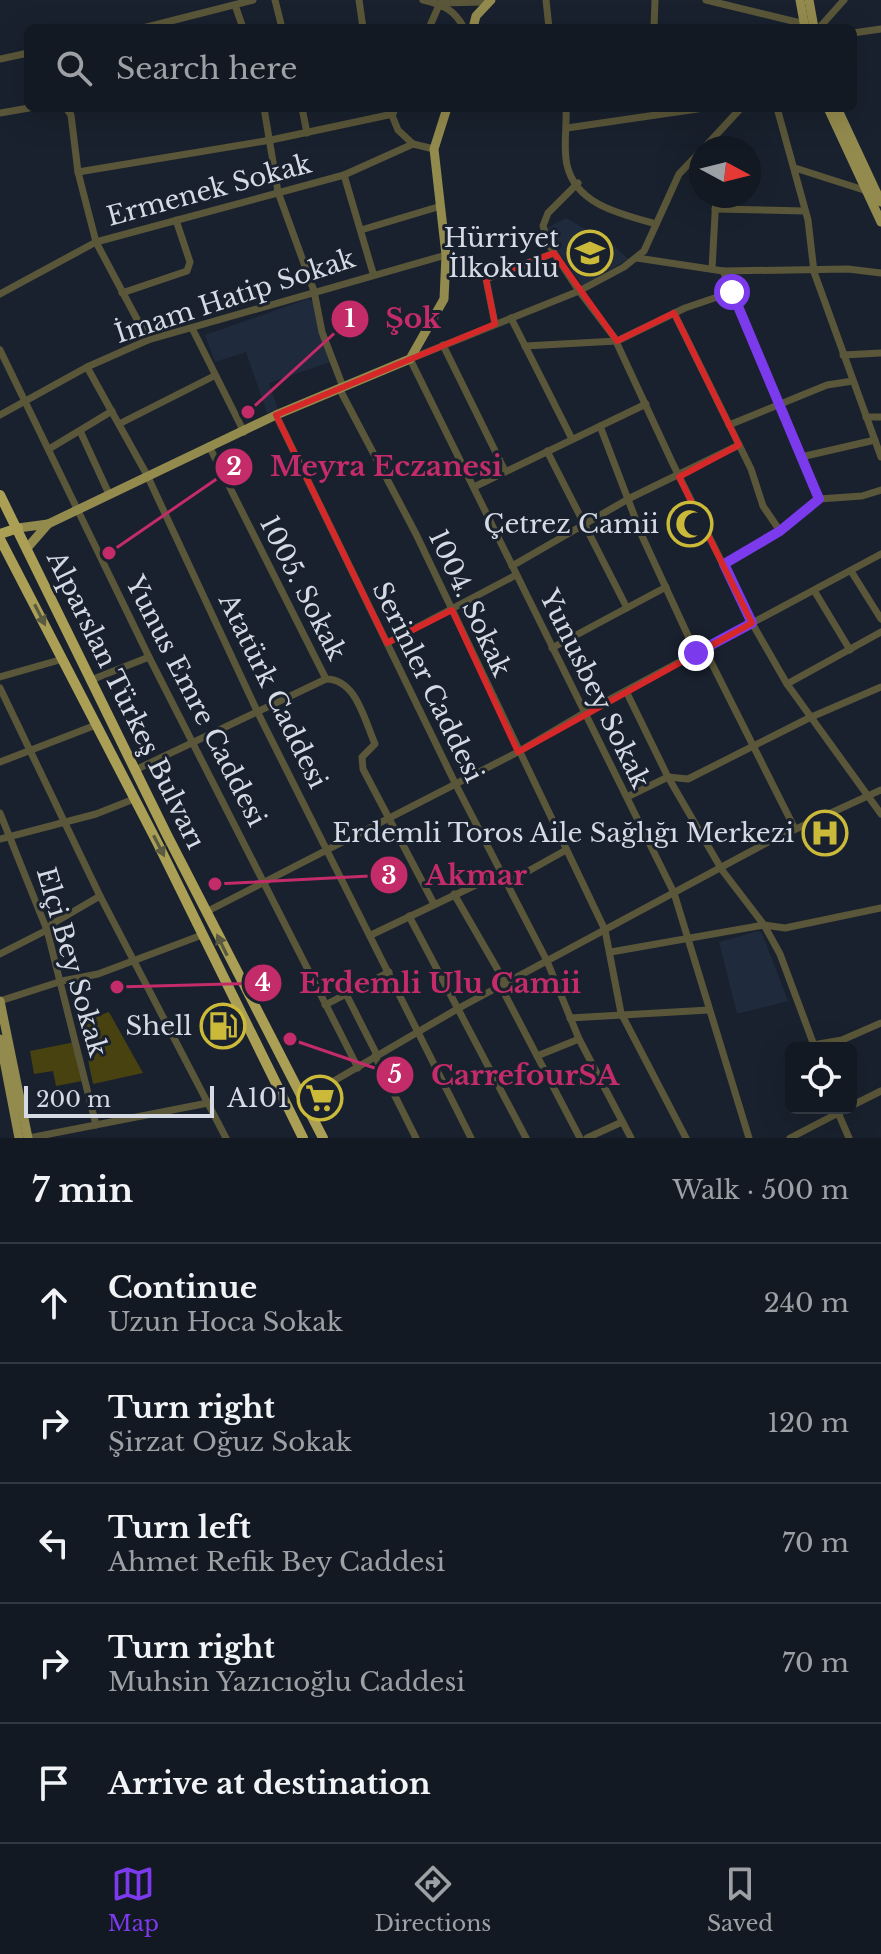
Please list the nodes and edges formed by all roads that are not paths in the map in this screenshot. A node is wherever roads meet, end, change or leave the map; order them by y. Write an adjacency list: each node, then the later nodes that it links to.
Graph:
1 (253, 0): 14 (street)
2 (275, 0): 17 (street)
3 (359, 0): 18 (street)
4 (423, 0): 12 (street)
5 (546, 0): 22 (street)
6 (655, 0): 23 (street)
7 (706, 0): 13 (street)
8 (800, 0): 25 (main road)
9 (809, 0): 26 (main road)
10 (844, 0): 27 (street)
11 (489, 1): 12 (street); 21 (main road)
12 (440, 3): 19 (street); 20 (street)
13 (729, 3): 24 (street)
14 (235, 5): 15 (street); 16 (street)
15 (159, 24)
16 (242, 24)
17 (281, 24)
18 (362, 24)
19 (431, 24)
20 (462, 24)
21 (475, 24)
22 (549, 24)
23 (654, 24)
24 (801, 24)
25 (810, 24)
26 (811, 24)
27 (815, 24)
28 (881, 29): 29 (street)
29 (857, 32)
30 (24, 54): 31 (street)
31 (0, 59)
32 (24, 109): 45 (street)
33 (69, 112): 54 (street)
34 (265, 112): 49 (street, 1004. Sokak)
35 (303, 112): 47 (street)
36 (385, 112): 47 (street)
37 (393, 112): 50 (street)
38 (446, 112): 51 (main road)
39 (566, 112): 46 (street)
40 (651, 112): 46 (street)
41 (735, 112): 48 (street)
42 (778, 112): 53 (street)
43 (830, 112): 57 (main road)
44 (839, 112): 59 (main road)
45 (0, 113)
46 (567, 128): 56 (street)
47 (307, 133): 49 (street)
48 (714, 136)
49 (271, 140): 54 (street); 58 (street, 1004. Sokak)
50 (413, 144): 51 (street); 55 (street, Ermenek Sokak)
51 (434, 149): 60 (main road)
52 (689, 163): 65 (street)
53 (795, 168): 57 (street); 62 (street)
54 (78, 172): 67 (street)
55 (344, 175): 58 (street, Ermenek Sokak); 66 (street)
56 (578, 183): 65 (street); 68 (street)
57 (867, 191): 64 (main road)
58 (278, 192): 63 (street, Ermenek Sokak); 76 (street, 1004. Sokak)
59 (881, 202)
60 (441, 206): 66 (street); 69 (main road)
61 (715, 209): 62 (street); 71 (street)
62 (805, 211): 73 (street)
63 (176, 220): 67 (street, Ermenek Sokak); 79 (street)
64 (881, 222)
65 (656, 224): 70 (street)
66 (361, 230): 74 (street)
67 (96, 242): 79 (street); 80 (street, Ermenek Sokak)
68 (554, 253): 77 (street); 83 (street)
69 (446, 255): 74 (street, İmam Hatip Sokak); 92 (main road)
70 (636, 258): 71 (street); 77 (street)
71 (712, 269): 72 (street)
72 (723, 271): 73 (street); 78 (street)
73 (814, 272): 75 (street); 91 (street)
74 (373, 273): 76 (street, İmam Hatip Sokak)
75 (881, 273)
76 (314, 291): 84 (street, İmam Hatip Sokak); 96 (street, 1004. Sokak)
77 (579, 291): 82 (street); 86 (street)
78 (732, 292): 81 (street); 99 (street)
79 (122, 293): 85 (street)
80 (0, 294)
81 (674, 313): 86 (street); 106 (street)
82 (511, 318): 83 (street); 88 (street)
83 (495, 324): 87 (street)
84 (192, 328): 85 (street, İmam Hatip Sokak); 94 (street)
85 (148, 340): 93 (street, İmam Hatip Sokak)
86 (617, 341): 88 (street); 98 (street)
87 (443, 345): 92 (street); 118 (street)
88 (525, 346): 110 (street)
89 (0, 350): 97 (street, Yunus Emre Caddesi)
90 (881, 353): 91 (street)
91 (843, 355): 95 (street)
92 (410, 359): 96 (main road); 121 (street, Yunusbey Sokak)
93 (87, 367): 97 (street, İmam Hatip Sokak); 100 (street, Atatürk Caddesi)
94 (214, 376): 105 (street); 108 (street)
95 (853, 381): 99 (street); 103 (street)
96 (341, 387): 102 (main road); 143 (street, 1004. Sokak)
97 (26, 401): 101 (street, İmam Hatip Sokak); 114 (street, Yunus Emre Caddesi)
98 (646, 404): 107 (street); 120 (street)
99 (780, 405): 106 (street); 116 (street)
100 (112, 411): 105 (street, Atatürk Caddesi); 109 (street)
101 (0, 415)
102 (276, 415): 108 (main road); 147 (street, Serinler Caddesi)
103 (866, 417): 104 (street); 111 (street)
104 (881, 417)
105 (119, 424): 119 (street, Atatürk Caddesi)
106 (729, 425): 112 (street)
107 (600, 426): 110 (street); 125 (street)
108 (244, 432): 113 (main road)
109 (81, 433): 114 (street); 123 (street)
110 (572, 439): 115 (street)
111 (875, 440): 116 (street); 117 (street)
112 (739, 445): 120 (street); 131 (street)
113 (209, 446): 119 (main road); 154 (street, 1005. Sokak)
114 (49, 449): 127 (street, Yunus Emre Caddesi)
115 (547, 451): 118 (street); 129 (street)
116 (801, 457): 126 (street)
117 (881, 457)
118 (505, 471): 121 (street)
119 (147, 475): 123 (main road); 160 (street, Atatürk Caddesi)
120 (679, 477): 125 (street); 136 (street)
121 (474, 487): 137 (street, Yunusbey Sokak)
122 (881, 490): 126 (street)
123 (109, 494): 127 (main road)
124 (0, 495): 130 (highway, Alparslan Türkeş Bulvarı)
125 (630, 498): 129 (street); 140 (street)
126 (819, 499): 131 (street)
127 (78, 509): 128 (main road); 151 (street, Yunus Emre Caddesi)
128 (48, 524): 130 (main road); 133 (main road)
129 (584, 525): 137 (street); 142 (street)
130 (18, 528): 132 (highway); 133 (highway, Alparslan Türkeş Bulvarı)
131 (780, 531): 136 (street)
132 (0, 536): 134 (highway, Alparslan Türkeş Bulvarı)
133 (28, 547): 134 (highway); 155 (highway, Alparslan Türkeş Bulvarı)
134 (4, 552): 152 (highway, Alparslan Türkeş Bulvarı, one-way to 152)
135 (881, 554): 138 (street)
136 (724, 564): 145 (street)
137 (512, 566): 139 (street, Yunusbey Sokak)
138 (851, 571): 141 (street); 144 (street)
139 (516, 575): 143 (street); 148 (street, Yunusbey Sokak)
140 (666, 587): 142 (street); 149 (street)
141 (815, 592): 145 (street); 150 (street)
142 (627, 608): 148 (street)
143 (452, 610): 147 (street); 167 (street, 1004. Sokak)
144 (880, 615)
145 (752, 623): 149 (street); 156 (street)
146 (881, 632): 150 (street)
147 (387, 643): 171 (street, Serinler Caddesi)
148 (552, 648): 161 (street, Yunusbey Sokak)
149 (700, 650): 159 (street); 165 (street)
150 (850, 650): 156 (street)
151 (149, 657): 155 (street); 164 (street, Yunus Emre Caddesi)
152 (63, 659): 153 (street); 163 (highway, Alparslan Türkeş Bulvarı)
153 (0, 677)
154 (326, 679): 160 (street); 178 (street, 1005. Sokak)
155 (91, 680): 169 (highway, Alparslan Türkeş Bulvarı)
156 (787, 684): 162 (street)
157 (881, 687): 162 (street)
158 (0, 688): 166 (street)
159 (626, 691): 161 (street); 170 (street)
160 (258, 713): 164 (street); 183 (street, Atatürk Caddesi)
161 (584, 713): 167 (street); 173 (street, Yunusbey Sokak)
162 (809, 718): 165 (street); 174 (street)
163 (96, 725): 166 (street); 175 (highway, Alparslan Türkeş Bulvarı)
164 (194, 742): 169 (street); 187 (street, Yunus Emre Caddesi)
165 (754, 748): 170 (street); 180 (street)
166 (30, 751): 168 (street); 179 (street)
167 (518, 752): 171 (street); 184 (street, 1004. Sokak)
168 (0, 762)
169 (135, 770): 194 (highway, Alparslan Türkeş Bulvarı)
170 (668, 777): 173 (street); 185 (street)
171 (456, 785): 178 (street); 186 (street, Serinler Caddesi)
172 (881, 790): 174 (street)
173 (627, 797): 189 (street, Yunusbey Sokak)
174 (868, 797): 177 (street); 180 (street)
175 (134, 799): 179 (street); 199 (highway, Alparslan Türkeş Bulvarı, one-way to 199)
176 (0, 813): 181 (street, Elçi Bey Sokak)
177 (881, 814)
178 (389, 816): 183 (street); 192 (street, 1005. Sokak)
179 (64, 822): 181 (street); 191 (street)
180 (795, 829): 185 (street)
181 (12, 836): 182 (street); 197 (street, Elçi Bey Sokak)
182 (0, 839)
183 (328, 847): 187 (street); 200 (street, Atatürk Caddesi)
184 (566, 850): 188 (street); 198 (street, 1004. Sokak)
185 (722, 870): 189 (street); 196 (street)
186 (501, 873): 188 (street, Serinler Caddesi); 190 (street)
187 (263, 880): 194 (street); 211 (street, Yunus Emre Caddesi)
188 (507, 883): 204 (street, Serinler Caddesi)
189 (674, 893): 198 (street); 201 (street, Yunusbey Sokak)
190 (454, 894): 192 (street); 208 (street)
191 (100, 896): 197 (street); 205 (street)
192 (434, 904): 195 (street)
193 (881, 908): 196 (street)
194 (206, 912): 226 (highway, Alparslan Türkeş Bulvarı, one-way to 194)
195 (409, 916): 200 (street); 212 (street)
196 (764, 925): 201 (street); 220 (street)
197 (47, 930): 203 (street); 207 (street, Elçi Bey Sokak)
198 (605, 930): 202 (street, 1004. Sokak); 204 (street)
199 (202, 935): 205 (street); 236 (highway, Alparslan Türkeş Bulvarı)
200 (371, 935): 206 (street, Atatürk Caddesi)
201 (690, 938): 202 (street); 213 (street, Yunusbey Sokak)
202 (611, 952): 214 (street, 1004. Sokak)
203 (0, 954)
204 (547, 961): 208 (street); 215 (street, Serinler Caddesi)
205 (134, 962): 207 (street); 227 (street)
206 (389, 972): 209 (street); 217 (street, Atatürk Caddesi)
207 (62, 981): 210 (street); 232 (street, Elçi Bey Sokak)
208 (504, 986): 212 (street); 223 (street)
209 (346, 994): 211 (street); 222 (street)
210 (0, 1001): 234 (main road)
211 (325, 1005): 224 (street, Yunus Emre Caddesi)
212 (459, 1008): 217 (street); 240 (street)
213 (709, 1010): 214 (street); 245 (street, Yunusbey Sokak)
214 (621, 1013): 215 (street); 244 (street, 1004. Sokak)
215 (570, 1018): 219 (street, Serinler Caddesi)
216 (881, 1023): 221 (street)
217 (418, 1033): 222 (street); 239 (street, Atatürk Caddesi)
218 (0, 1039): 233 (main road)
219 (579, 1039): 223 (street); 231 (street, Serinler Caddesi)
220 (813, 1042)
221 (833, 1042)
222 (376, 1055): 224 (street); 238 (street)
223 (537, 1056): 241 (street)
224 (358, 1068): 226 (street)
225 (881, 1091): 228 (street)
226 (303, 1099): 237 (highway, Alparslan Türkeş Bulvarı)
227 (208, 1103): 232 (street); 235 (street)
228 (857, 1103)
229 (832, 1114): 246 (street)
230 (838, 1114): 247 (street)
231 (622, 1122): 242 (street); 243 (street, Serinler Caddesi)
232 (96, 1125): 234 (street)
233 (19, 1138)
234 (29, 1138)
235 (226, 1138)
236 (303, 1138)
237 (323, 1138)
238 (416, 1138)
239 (471, 1138)
240 (526, 1138)
241 (580, 1138)
242 (587, 1138)
243 (631, 1138)
244 (686, 1138)
245 (749, 1138)
246 (790, 1138)
247 (849, 1138)

